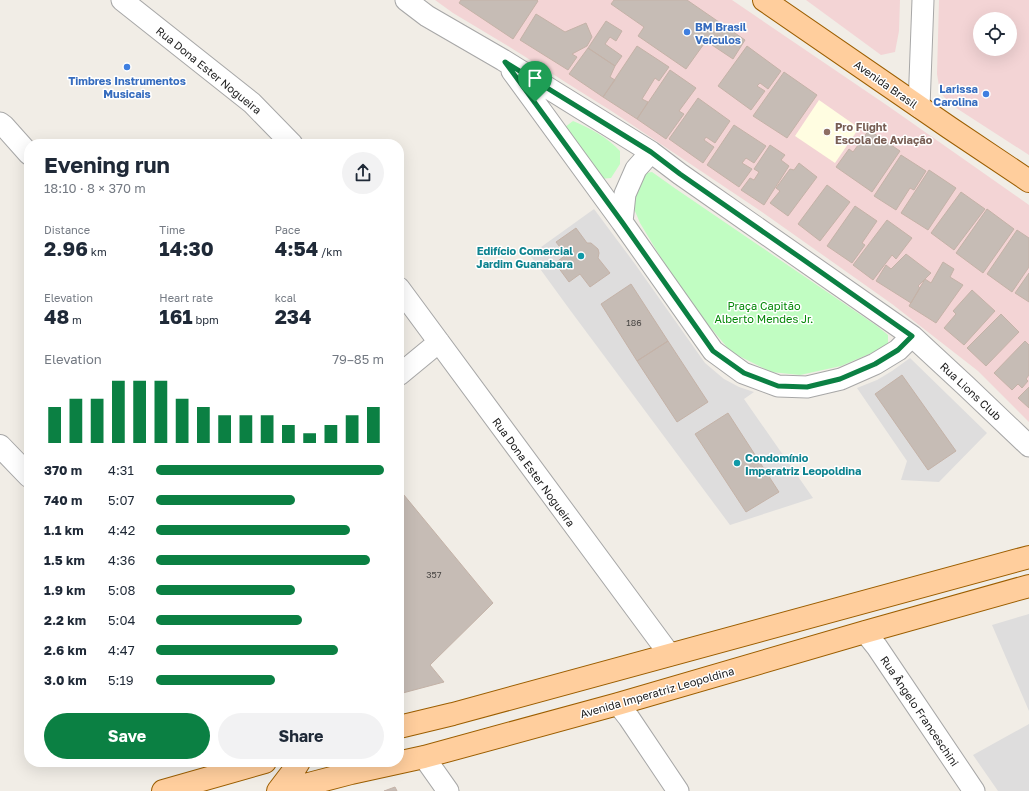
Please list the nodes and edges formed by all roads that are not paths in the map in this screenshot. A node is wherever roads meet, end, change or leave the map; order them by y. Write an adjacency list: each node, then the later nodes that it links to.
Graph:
1 (122, 0): 8 (street, Rua Dona Ester Nogueira)
2 (406, 0): 5 (street, Rua Lions Club)
3 (764, 0): 6 (main road, Avenida Brasil)
4 (923, 0): 6 (street)
5 (505, 62): 10 (street, Rua Lions Club); 12 (street, Rua Lions Club)
6 (919, 107): 11 (main road, Avenida Brasil)
7 (0, 123): 9 (street)
8 (287, 139)
9 (24, 148)
10 (651, 152): 12 (street); 14 (street, Rua Lions Club)
11 (1029, 181)
12 (622, 222): 14 (street, Rua Lions Club)
13 (404, 295): 15 (street, Rua Dona Ester Nogueira)
14 (912, 336): 18 (street, Rua Lions Club)
15 (439, 342): 16 (street); 23 (street, Rua Dona Ester Nogueira)
16 (404, 371)
17 (0, 446): 19 (street)
18 (1029, 446)
19 (24, 471)
20 (1029, 557): 23 (main road)
21 (1029, 586): 22 (main road, Avenida Imperatriz Leopoldina)
22 (866, 632): 24 (main road, Avenida Imperatriz Leopoldina); 36 (street, Rua Ângelo Franceschini)
23 (670, 655): 25 (main road)
24 (618, 704): 26 (main road, Avenida Imperatriz Leopoldina); 35 (street)
25 (404, 726)
26 (424, 757): 27 (main road, Avenida Imperatriz Leopoldina); 34 (street)
27 (404, 761)
28 (247, 767): 31 (main road)
29 (296, 767): 32 (main road)
30 (378, 767): 33 (main road, Avenida Imperatriz Leopoldina)
31 (163, 791)
32 (278, 791)
33 (282, 791)
34 (448, 791)
35 (678, 791)
36 (974, 791)

